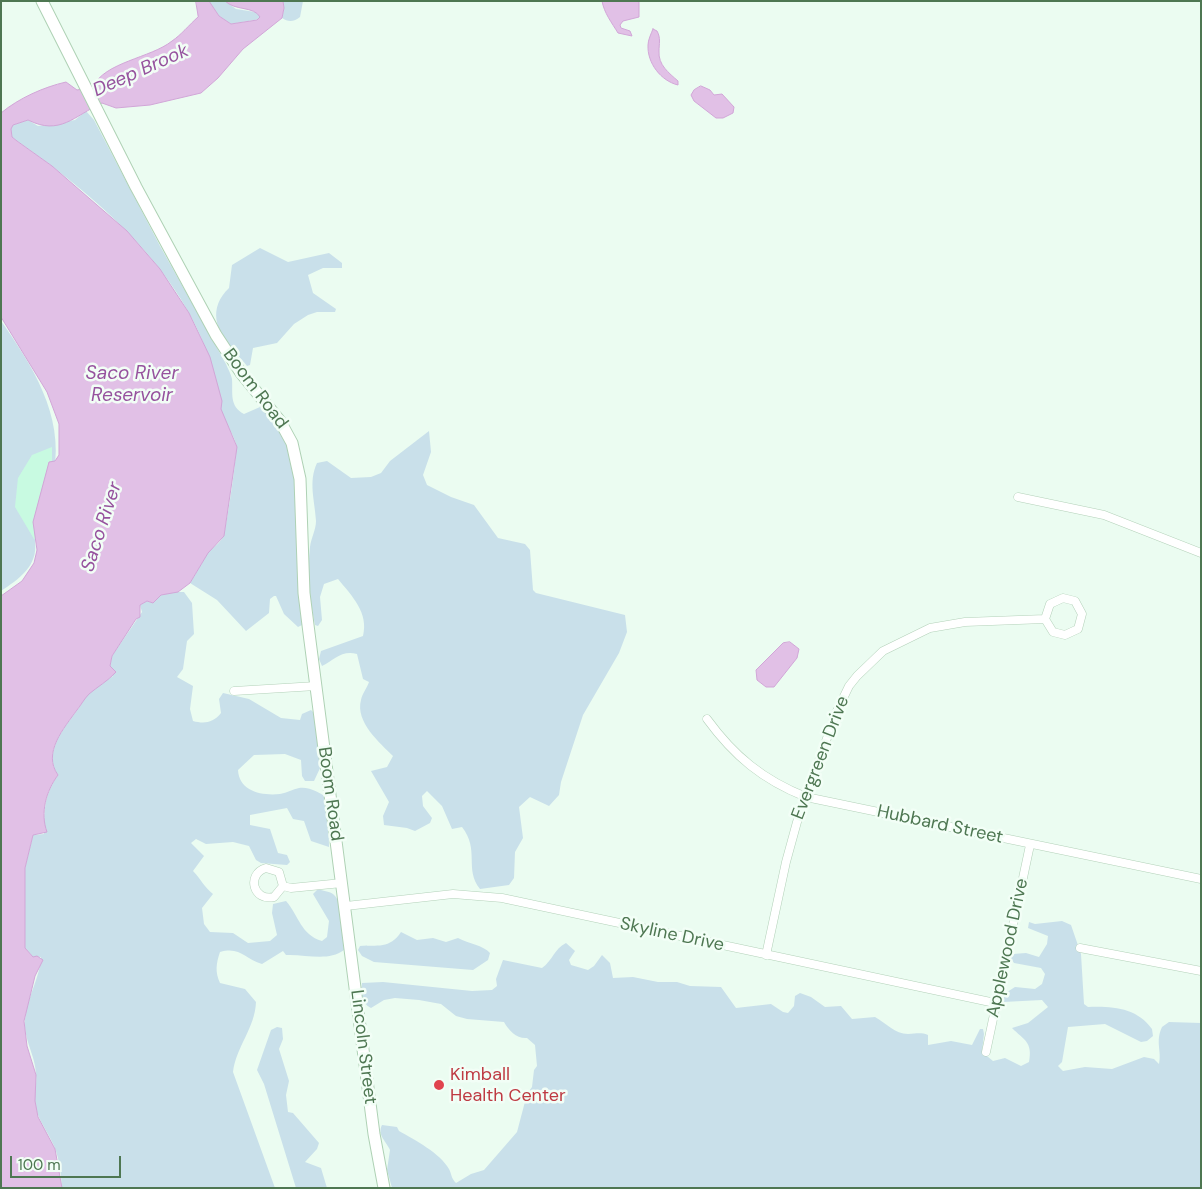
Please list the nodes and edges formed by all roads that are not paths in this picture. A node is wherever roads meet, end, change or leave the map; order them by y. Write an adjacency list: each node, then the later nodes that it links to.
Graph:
1 (42, 1): 5 (street, Boom Road)
2 (1018, 497): 3 (street)
3 (1201, 553)
4 (1046, 619): 4 (street); 8 (street, Evergreen Drive)
5 (316, 686): 6 (street); 11 (street, Boom Road)
6 (234, 691)
7 (708, 719): 8 (street, Hubbard Street)
8 (806, 797): 9 (street, Hubbard Street); 15 (street, Evergreen Drive)
9 (1030, 844): 10 (street, Hubbard Street); 17 (street, Applewood Drive)
10 (1201, 879)
11 (342, 883): 12 (street); 13 (street, Boom Road)
12 (283, 886): 12 (street)
13 (346, 906): 15 (street, Skyline Drive); 19 (street, Lincoln Street)
14 (1080, 948): 16 (street)
15 (766, 955): 17 (street, Skyline Drive)
16 (1201, 971)
17 (995, 1003): 18 (street, Applewood Drive)
18 (986, 1052)
19 (384, 1188)

